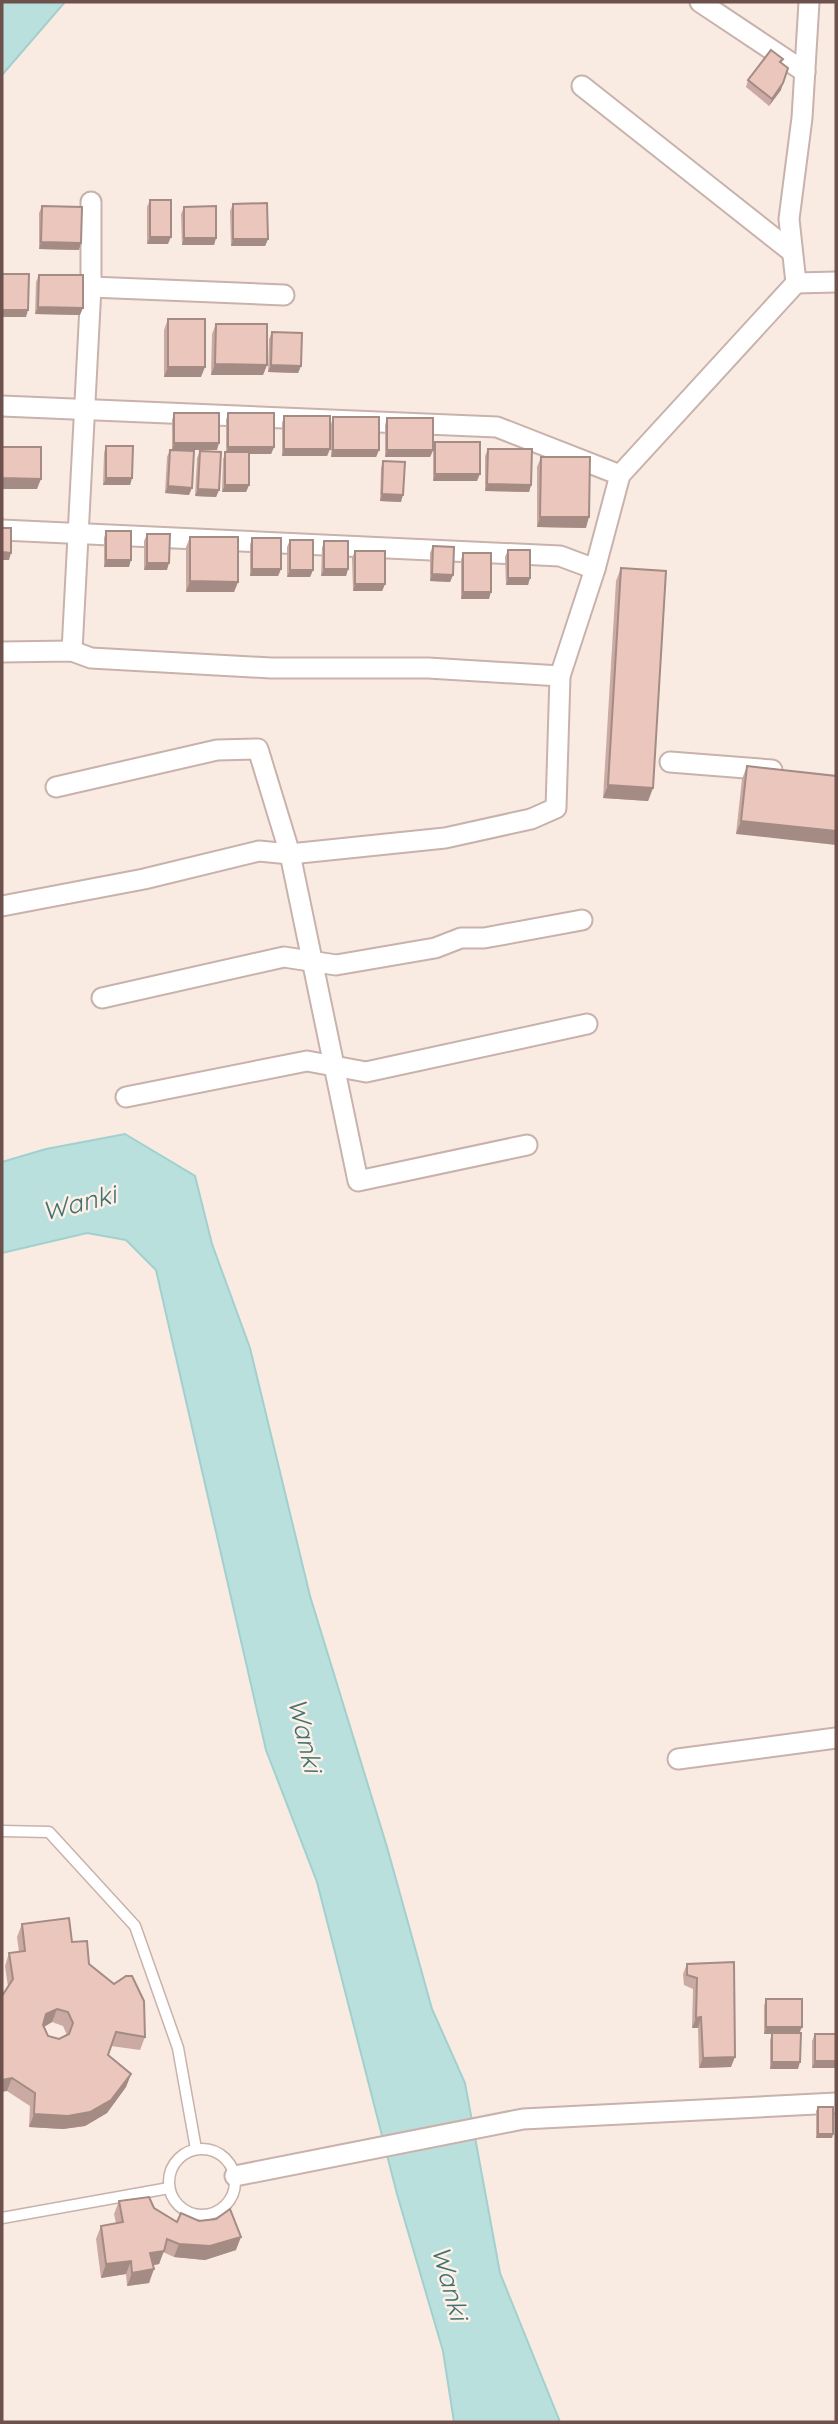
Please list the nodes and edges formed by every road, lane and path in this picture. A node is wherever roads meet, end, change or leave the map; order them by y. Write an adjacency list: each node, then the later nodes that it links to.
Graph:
1 (700, 2): 3 (street)
2 (809, 2): 3 (street)
3 (805, 72): 6 (street)
4 (582, 86): 6 (street)
5 (90, 202): 9 (street)
6 (792, 252): 8 (street)
7 (836, 282): 8 (street)
8 (796, 283): 13 (street)
9 (90, 287): 10 (street); 12 (street)
10 (284, 295)
11 (2, 407): 12 (street)
12 (84, 409): 13 (street); 15 (street)
13 (620, 475): 16 (street)
14 (2, 530): 15 (street)
15 (77, 533): 16 (street); 17 (street)
16 (596, 569): 19 (street)
17 (72, 651): 18 (street); 19 (street)
18 (2, 652)
19 (560, 676): 23 (street)
20 (670, 762): 21 (street)
21 (795, 772)
22 (56, 787): 23 (street)
23 (290, 854): 24 (street); 26 (street)
24 (2, 905)
25 (582, 920): 26 (street)
26 (312, 960): 27 (street); 29 (street)
27 (102, 998)
28 (587, 1024): 29 (street)
29 (333, 1066): 30 (street); 31 (street)
30 (127, 1097)
31 (527, 1145)
32 (836, 1738): 33 (street)
33 (678, 1759)
34 (2, 1831): 36 (lane)
35 (836, 2104): 37 (street)
36 (196, 2149): 37 (lane); 38 (lane)
37 (234, 2176): 38 (lane)
38 (169, 2188): 39 (lane)
39 (2, 2218)

